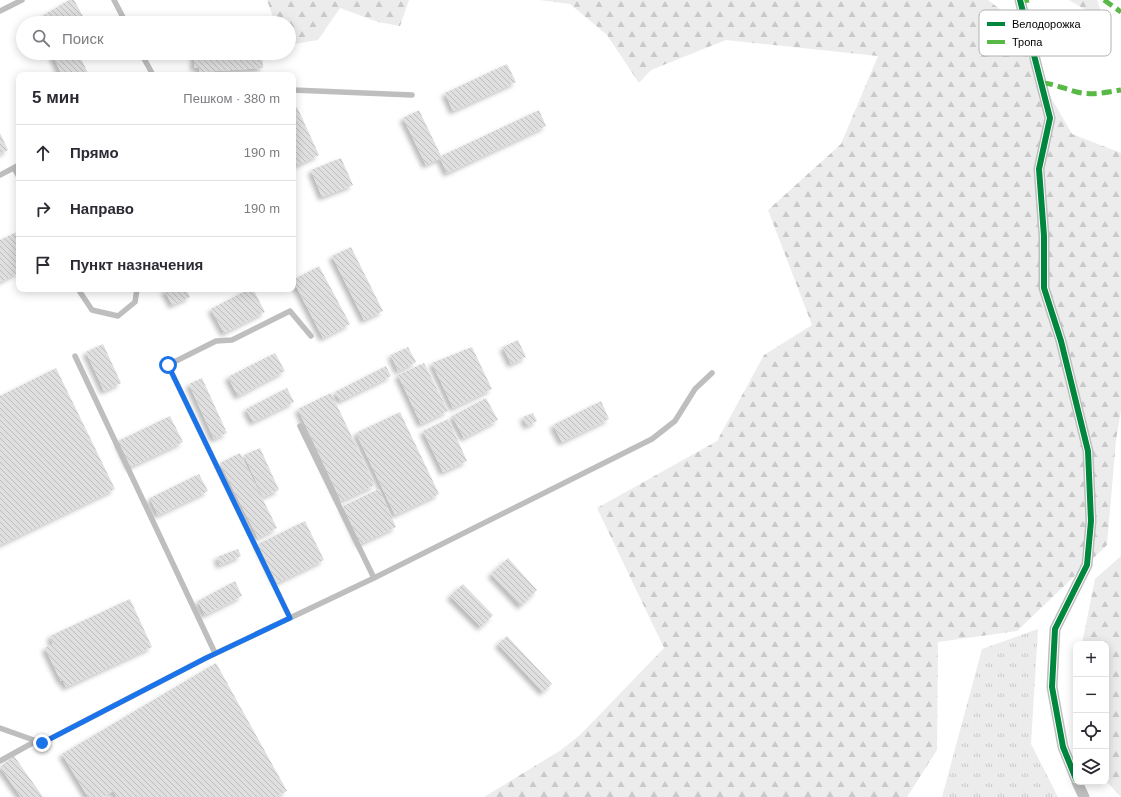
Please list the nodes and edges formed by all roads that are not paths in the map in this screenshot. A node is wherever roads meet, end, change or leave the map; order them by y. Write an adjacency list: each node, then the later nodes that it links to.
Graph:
1 (22, 0): 5 (lane)
2 (114, 0): 6 (lane)
3 (1020, 0): 4 (street)
4 (1023, 10)
5 (0, 11)
6 (122, 16)
7 (1034, 56): 26 (street)
8 (145, 60): 9 (lane)
9 (151, 72)
10 (296, 90): 11 (lane)
11 (412, 96)
12 (16, 167): 13 (lane)
13 (0, 175)
14 (80, 292): 15 (lane)
15 (137, 292)
16 (311, 336): 21 (lane)
17 (75, 356): 22 (lane)
18 (712, 373): 20 (lane)
19 (300, 426): 20 (lane)
20 (374, 578): 21 (lane)
21 (290, 618): 22 (lane)
22 (215, 653): 24 (lane)
23 (0, 728): 24 (lane)
24 (36, 741): 25 (lane)
25 (0, 761)
26 (1073, 772)
27 (1078, 785): 28 (street)
28 (1084, 797)

